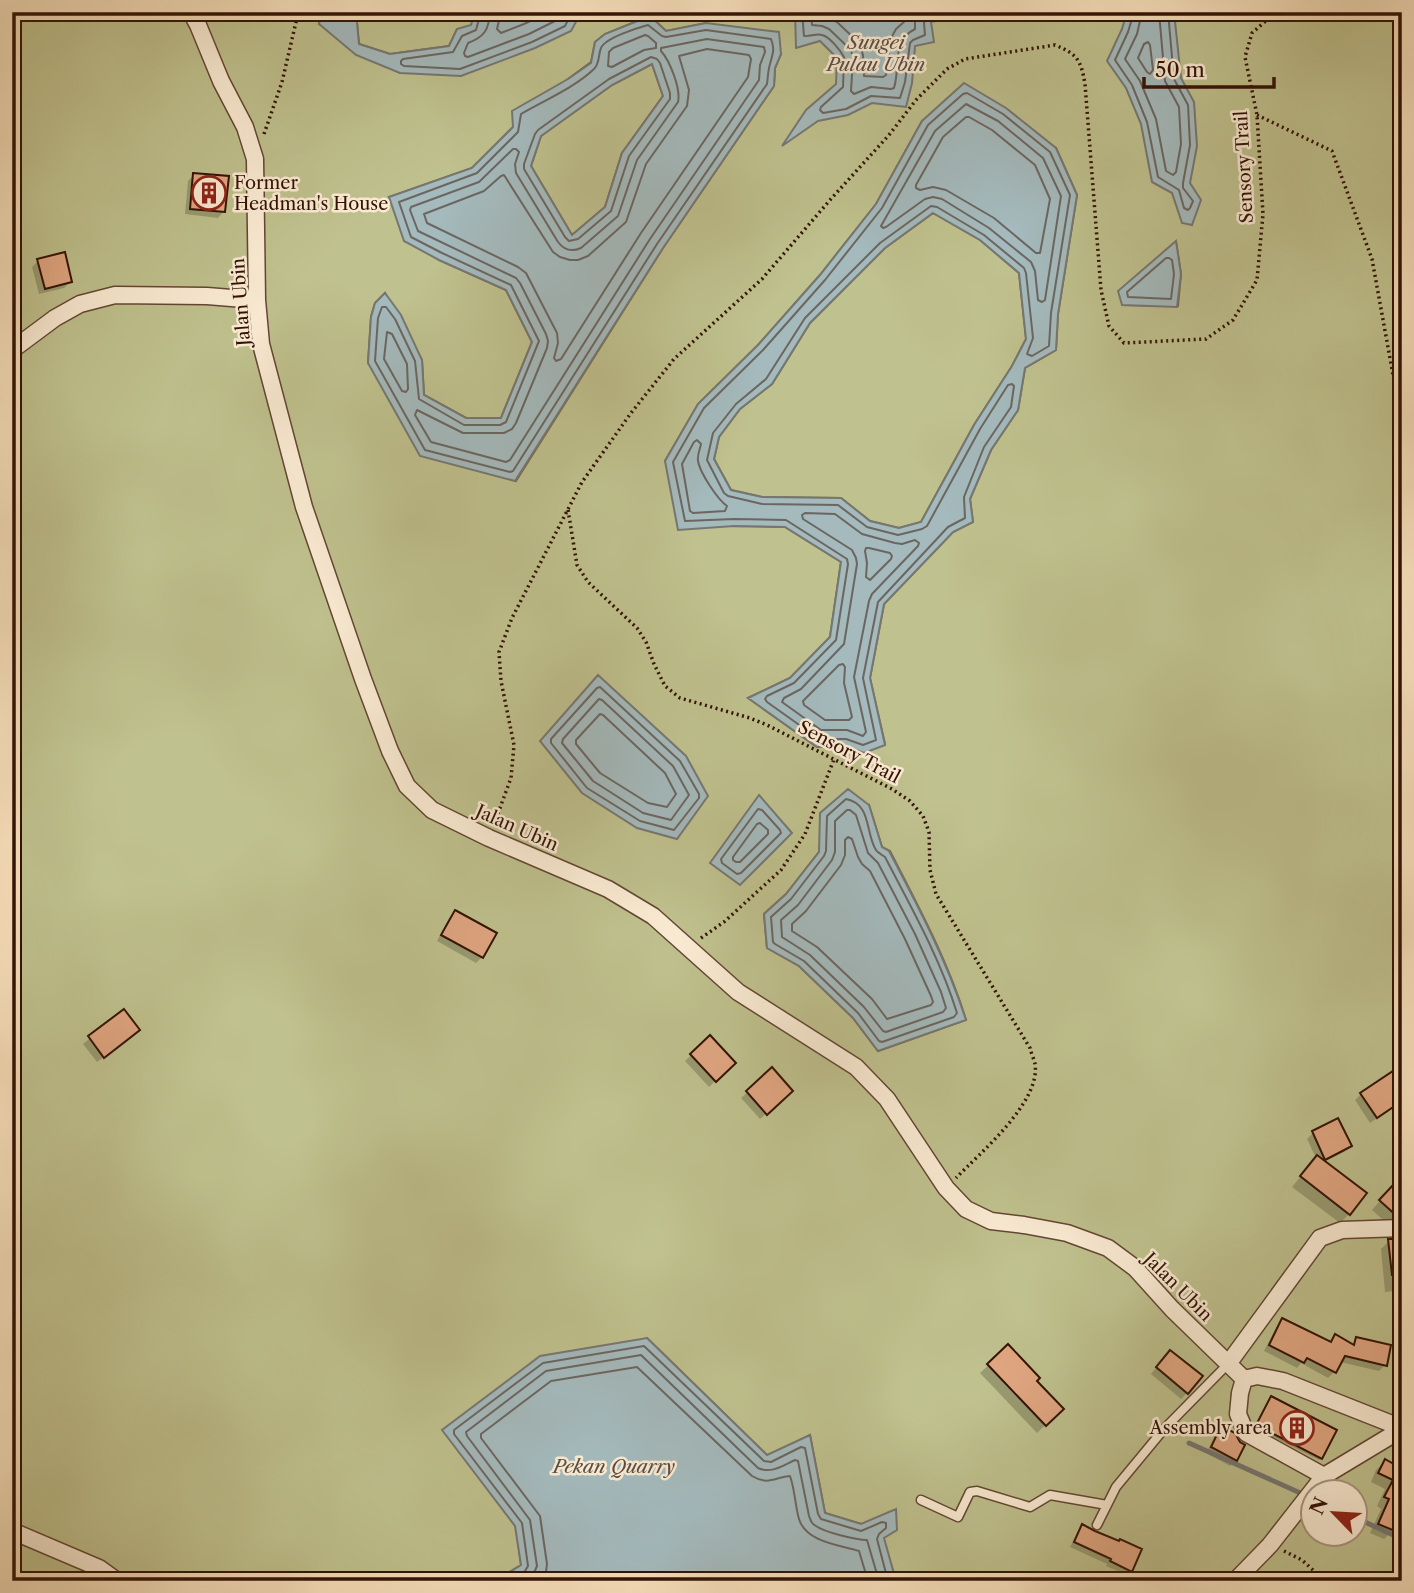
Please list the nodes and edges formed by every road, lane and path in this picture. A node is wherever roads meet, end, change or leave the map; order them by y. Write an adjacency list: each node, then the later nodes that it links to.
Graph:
1 (191, 12): 6 (street, Jalan Ubin)
2 (300, 12): 5 (path)
3 (1276, 12): 4 (path, Sensory Trail)
4 (1257, 115): 8 (path); 9 (path, Sensory Trail)
5 (264, 133)
6 (257, 300): 7 (street); 11 (street, Jalan Ubin)
7 (12, 350)
8 (1402, 473)
9 (568, 508): 10 (path, Sensory Trail); 11 (path)
10 (834, 759): 12 (path); 13 (path, Sensory Trail)
11 (489, 838): 12 (street, Jalan Ubin)
12 (688, 947): 13 (street, Jalan Ubin)
13 (946, 1188): 15 (street, Jalan Ubin)
14 (1402, 1228): 15 (street)
15 (1228, 1364): 16 (street, Jalan Ubin); 20 (lane)
16 (1244, 1379): 17 (street); 18 (street)
17 (1402, 1429): 18 (street)
18 (1324, 1476): 23 (street)
19 (921, 1500): 20 (lane)
20 (1107, 1505): 21 (lane)
21 (1097, 1525)
22 (12, 1531): 24 (street)
23 (1269, 1545): 25 (street); 26 (path)
24 (117, 1581)
25 (1235, 1581)
26 (1325, 1581)

